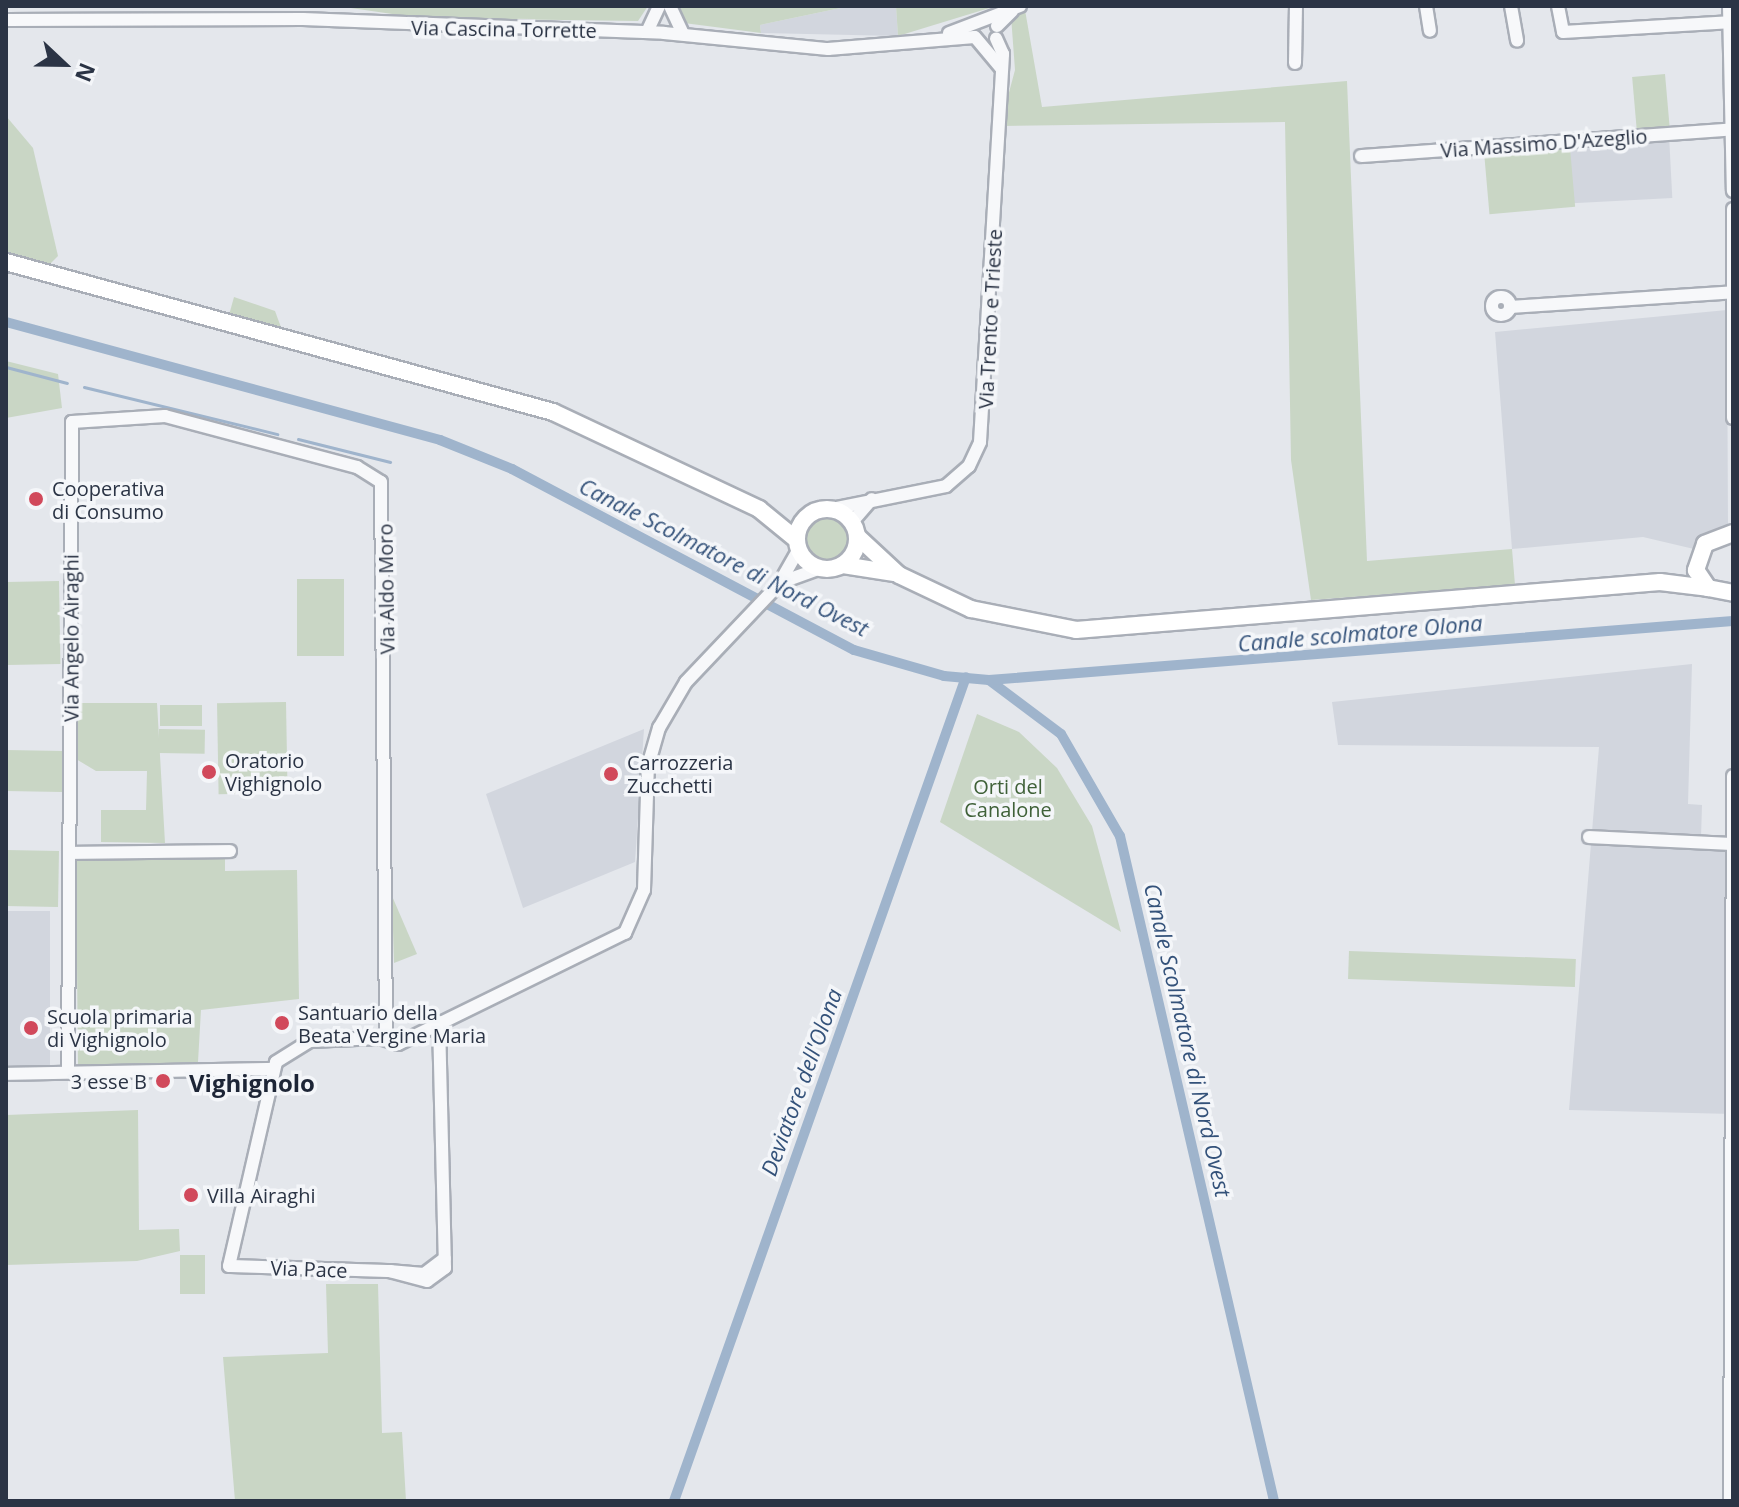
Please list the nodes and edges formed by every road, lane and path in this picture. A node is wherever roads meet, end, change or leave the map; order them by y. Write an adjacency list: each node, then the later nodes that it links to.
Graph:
1 (659, 6): 14 (street)
2 (670, 6): 15 (street)
3 (1296, 6): 17 (street)
4 (1426, 6): 13 (street)
5 (1511, 6): 16 (street)
6 (1558, 6): 11 (street)
7 (1729, 6): 11 (street)
8 (1017, 7): 12 (street)
9 (35, 11): 10 (street, Via Cascina Torrette); 14 (street, Via Cascina Torrette)
10 (7, 20)
11 (1729, 22): 18 (street)
12 (986, 31): 15 (street, Via Cascina Torrette); 28 (street, Via Trento e Trieste)
13 (1430, 31)
14 (647, 32): 15 (street, Via Cascina Torrette)
15 (683, 34)
16 (1517, 40)
17 (1295, 63)
18 (1731, 100): 19 (street)
19 (1728, 130): 20 (street, Via Massimo D'Azeglio); 21 (street)
20 (1361, 156)
21 (1733, 191)
22 (1733, 209): 24 (street)
23 (6, 262): 29 (main road)
24 (1733, 292): 25 (street); 26 (street)
25 (1510, 307)
26 (1733, 418)
27 (72, 422): 47 (street, Via Angelo Airaghi); 49 (street, Via Aldo Moro)
28 (878, 495): 30 (street, Via Trento e Trieste); 32 (street)
29 (759, 509): 31 (main road); 34 (main road)
30 (832, 509): 31 (main road); 32 (main road)
31 (810, 514): 34 (main road)
32 (855, 529): 36 (main road); 38 (main road)
33 (1733, 533): 35 (main road)
34 (798, 544): 37 (main road); 40 (street)
35 (1696, 558): 39 (main road); 41 (main road)
36 (843, 565): 37 (main road); 38 (main road)
37 (821, 568): 40 (street)
38 (899, 575): 39 (main road)
39 (1660, 582): 41 (main road)
40 (779, 584): 48 (street)
41 (1708, 588): 42 (main road)
42 (1733, 593)
43 (1733, 776): 45 (street)
44 (1589, 837): 45 (street)
45 (1731, 844): 53 (street)
46 (230, 851): 47 (street)
47 (69, 853): 51 (street, Via Angelo Airaghi)
48 (439, 1022): 49 (street); 50 (street, Via Pace)
49 (393, 1032): 50 (street)
50 (274, 1069): 51 (street)
51 (68, 1072): 52 (street)
52 (6, 1074)
53 (1730, 1501)

